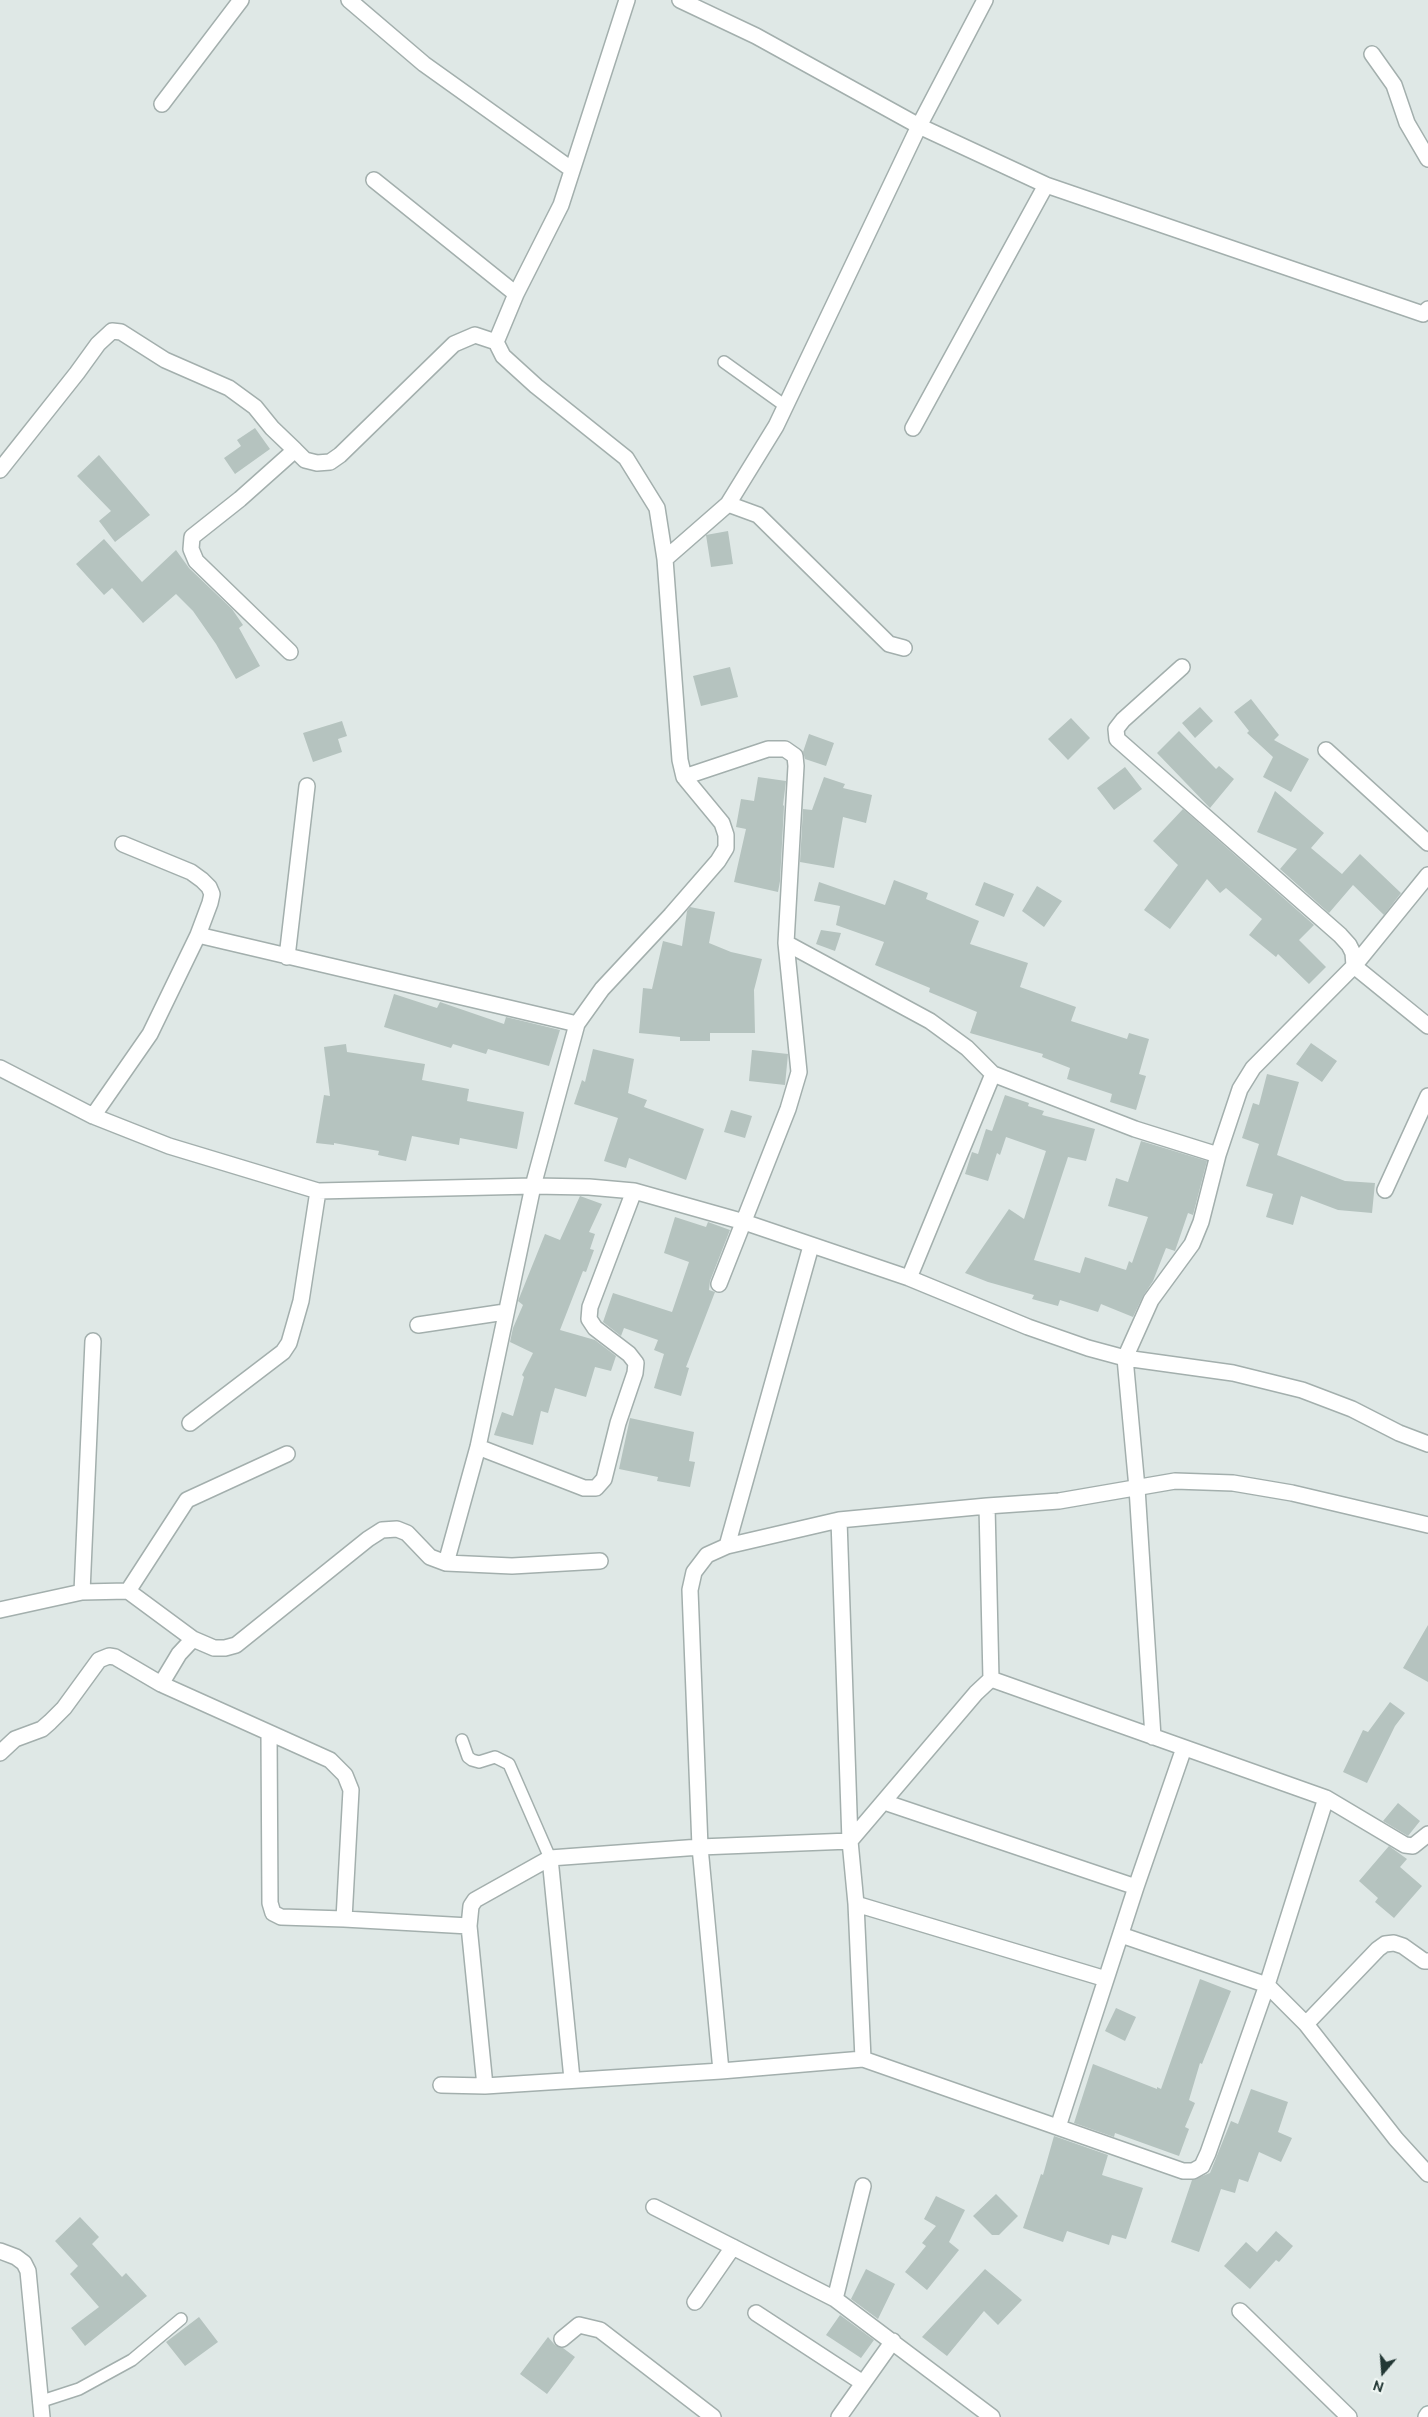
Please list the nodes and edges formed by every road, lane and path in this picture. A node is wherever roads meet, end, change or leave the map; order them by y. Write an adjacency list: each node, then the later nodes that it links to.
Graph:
1 (240, 0): 7 (street)
2 (349, 0): 10 (street)
3 (627, 0): 10 (street)
4 (680, 0): 8 (street)
5 (985, 0): 8 (street)
6 (1372, 54): 9 (street)
7 (162, 104)
8 (919, 126): 12 (street); 17 (street)
9 (1428, 158)
10 (571, 170): 13 (street)
11 (374, 180): 13 (street)
12 (1046, 185): 14 (street); 18 (street)
13 (516, 294): 15 (street)
14 (1428, 309)
15 (496, 342): 19 (street); 22 (street)
16 (724, 362): 17 (lane)
17 (784, 405): 21 (street)
18 (913, 428)
19 (295, 450): 20 (street); 24 (street)
20 (0, 470)
21 (728, 504): 22 (street); 23 (street)
22 (664, 559): 27 (street)
23 (904, 648)
24 (290, 652)
25 (1182, 667): 35 (street)
26 (1326, 750): 29 (street)
27 (684, 777): 33 (street); 36 (street)
28 (307, 786): 34 (street)
29 (1428, 843)
30 (123, 844): 32 (street)
31 (1428, 875): 35 (street)
32 (198, 935): 34 (street); 41 (street)
33 (786, 943): 39 (street); 47 (street)
34 (287, 957): 36 (street)
35 (1354, 966): 37 (street); 42 (street)
36 (578, 1024): 43 (street)
37 (1428, 1026)
38 (0, 1068): 41 (street)
39 (992, 1074): 42 (street); 49 (street)
40 (1428, 1096): 44 (street)
41 (93, 1116): 45 (street)
42 (1218, 1155): 54 (street)
43 (533, 1186): 45 (street); 46 (street); 51 (street)
44 (1385, 1190)
45 (318, 1191): 55 (street)
46 (634, 1191): 47 (street); 57 (street)
47 (744, 1222): 48 (street); 50 (street)
48 (811, 1246): 49 (street); 63 (street)
49 (910, 1278): 54 (street)
50 (719, 1284)
51 (505, 1312): 52 (street); 57 (street)
52 (418, 1325)
53 (93, 1341): 66 (street)
54 (1125, 1358): 56 (street); 59 (street)
55 (190, 1423)
56 (1428, 1444)
57 (478, 1447): 65 (street)
58 (287, 1454): 67 (street)
59 (1137, 1488): 60 (street); 62 (street); 73 (street)
60 (987, 1506): 61 (street); 70 (street)
61 (840, 1520): 63 (street); 80 (street)
62 (1428, 1526)
63 (728, 1546): 81 (street)
64 (600, 1561): 65 (street)
65 (446, 1563): 69 (street)
66 (82, 1592): 67 (street); 68 (street)
67 (128, 1592): 69 (street)
68 (0, 1610)
69 (193, 1639): 71 (street)
70 (991, 1679): 73 (street); 78 (street)
71 (161, 1684): 72 (street); 76 (street)
72 (269, 1732): 85 (street); 85 (street)
73 (1153, 1737): 75 (street)
74 (462, 1740): 82 (lane)
75 (1184, 1748): 77 (street); 83 (street)
76 (0, 1753)
77 (1326, 1798): 79 (street); 90 (street)
78 (884, 1802): 80 (street); 83 (street)
79 (1428, 1834)
80 (850, 1840): 81 (street); 84 (street)
81 (700, 1847): 82 (street); 93 (street)
82 (550, 1858): 86 (street); 94 (street)
83 (1136, 1887): 87 (street)
84 (856, 1904): 89 (street); 92 (street)
85 (344, 1919): 86 (street)
86 (469, 1926): 96 (street)
87 (1121, 1935): 89 (street); 90 (street)
88 (1428, 1961): 91 (street)
89 (1106, 1979): 97 (street)
90 (1267, 1985): 91 (street); 97 (street)
91 (1306, 2024): 98 (street)
92 (863, 2059): 93 (street); 97 (street)
93 (721, 2071): 94 (street)
94 (572, 2079): 96 (street)
95 (441, 2085): 96 (street)
96 (485, 2086)
97 (1058, 2127)
98 (1428, 2174)
99 (863, 2186): 103 (street)
100 (654, 2207): 101 (street)
101 (733, 2247): 103 (street); 104 (street)
102 (0, 2251): 111 (street)
103 (835, 2299): 109 (street)
104 (695, 2302)
105 (1240, 2311): 115 (street)
106 (756, 2313): 110 (street)
107 (181, 2319): 111 (lane)
108 (562, 2338): 112 (street)
109 (893, 2341): 110 (street); 114 (street)
110 (863, 2383): 113 (street)
111 (41, 2410)
112 (713, 2417)
113 (839, 2417)
114 (992, 2417)
115 (1349, 2417)

